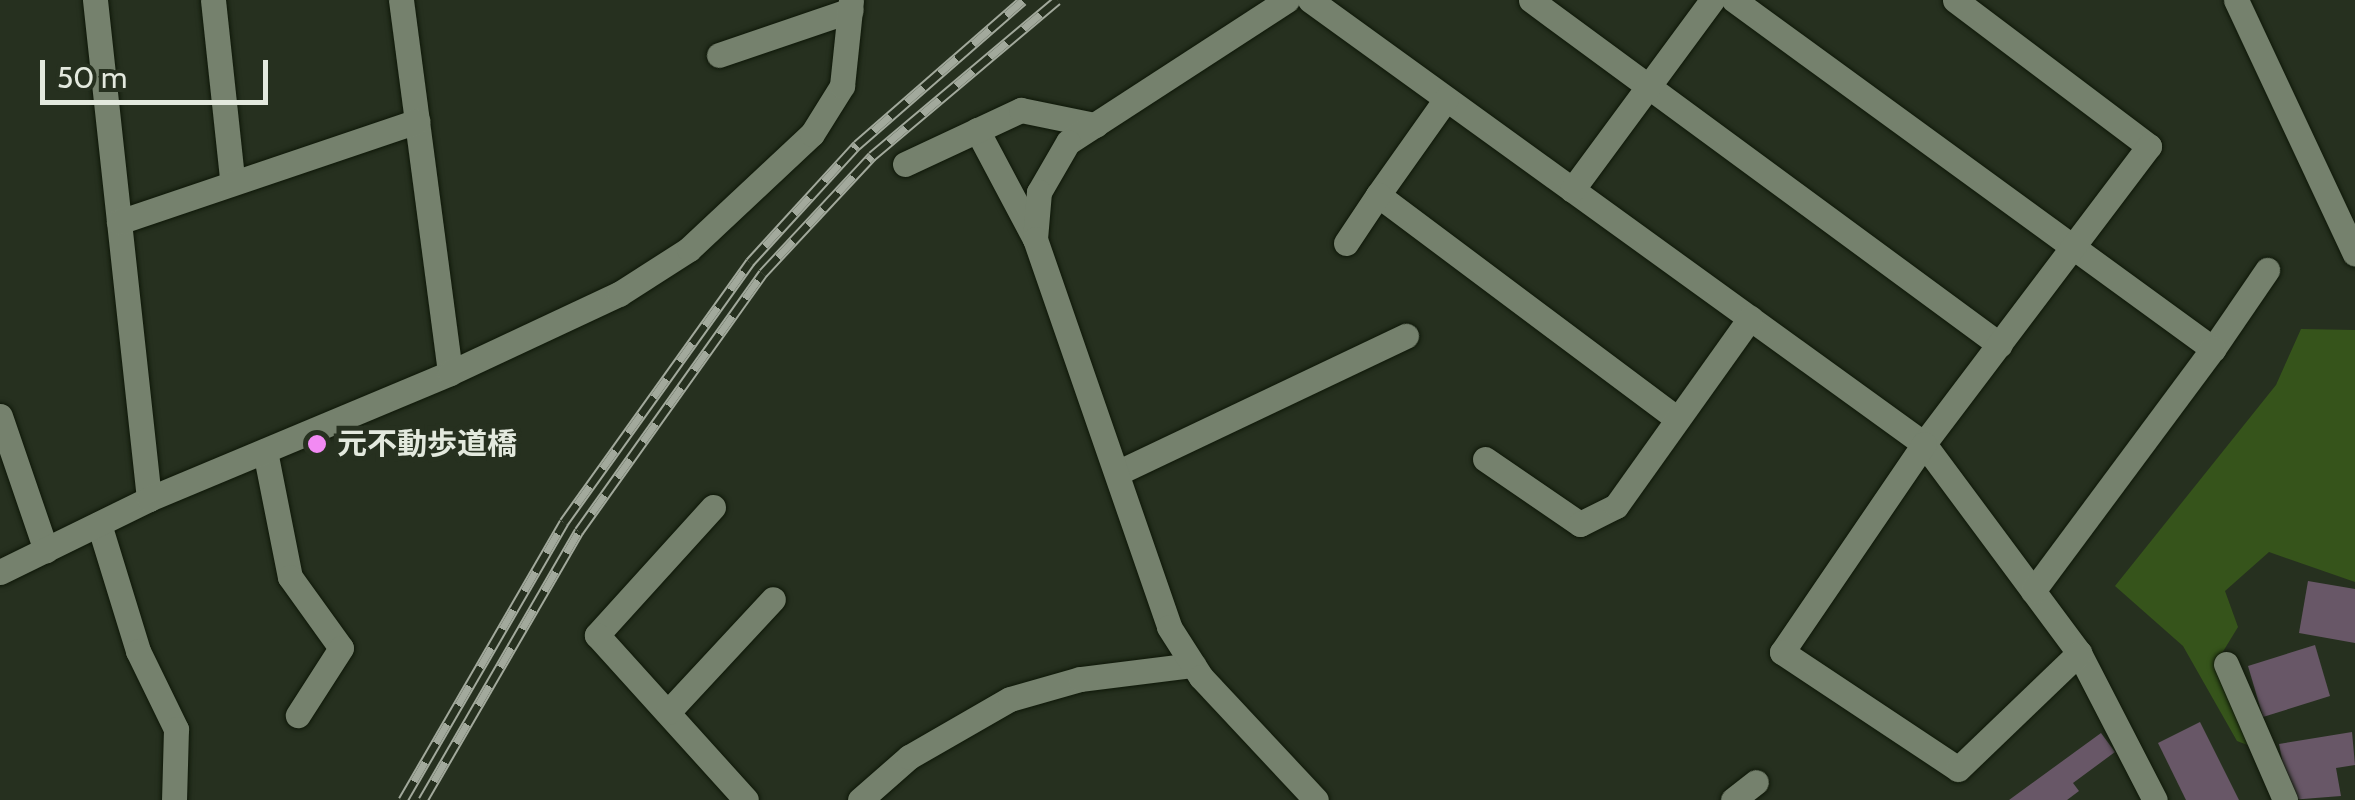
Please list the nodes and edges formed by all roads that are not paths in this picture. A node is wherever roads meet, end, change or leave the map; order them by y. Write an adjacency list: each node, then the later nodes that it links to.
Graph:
1 (95, 0): 22 (street)
2 (213, 0): 19 (street)
3 (400, 0): 15 (street)
4 (1286, 0): 16 (street)
5 (1310, 0): 14 (street)
6 (1530, 0): 13 (street)
7 (1712, 0): 13 (street)
8 (1734, 0): 26 (street)
9 (1955, 0): 26 (street)
10 (2236, 0): 24 (street)
11 (851, 5): 12 (street); 32 (street)
12 (720, 55)
13 (1648, 84): 20 (street); 30 (street)
14 (1446, 99): 20 (street); 21 (street)
15 (416, 121): 19 (street); 32 (street)
16 (1094, 125): 17 (street); 23 (street)
17 (976, 130): 18 (street); 23 (street)
18 (905, 164)
19 (232, 178): 22 (street)
20 (1572, 190): 28 (street)
21 (1378, 195): 25 (street); 34 (street)
22 (119, 222): 39 (street)
23 (1035, 239): 38 (street)
24 (2352, 240)
25 (1346, 243)
26 (2075, 246): 30 (street); 31 (street)
27 (2267, 270): 31 (street)
28 (1750, 318): 34 (street); 35 (street)
29 (1406, 336): 38 (street)
30 (2000, 345): 35 (street)
31 (2213, 349): 44 (street)
32 (450, 373): 36 (street)
33 (0, 416): 42 (street)
34 (1677, 418): 37 (street)
35 (1924, 444): 44 (street); 46 (street)
36 (265, 451): 39 (street); 50 (street)
37 (1485, 459)
38 (1117, 473): 48 (street)
39 (148, 500): 41 (street)
40 (714, 506): 49 (street)
41 (99, 524): 42 (street); 52 (street)
42 (46, 550): 43 (street)
43 (0, 572)
44 (2033, 591): 46 (street)
45 (773, 599): 49 (street)
46 (2079, 653): 57 (street)
47 (2226, 664): 58 (street)
48 (1193, 665): 54 (street); 55 (street)
49 (668, 712): 53 (street)
50 (298, 714)
51 (1756, 782): 56 (street)
52 (174, 800)
53 (746, 800)
54 (860, 800)
55 (1316, 800)
56 (1733, 800)
57 (2155, 800)
58 (2285, 800)

